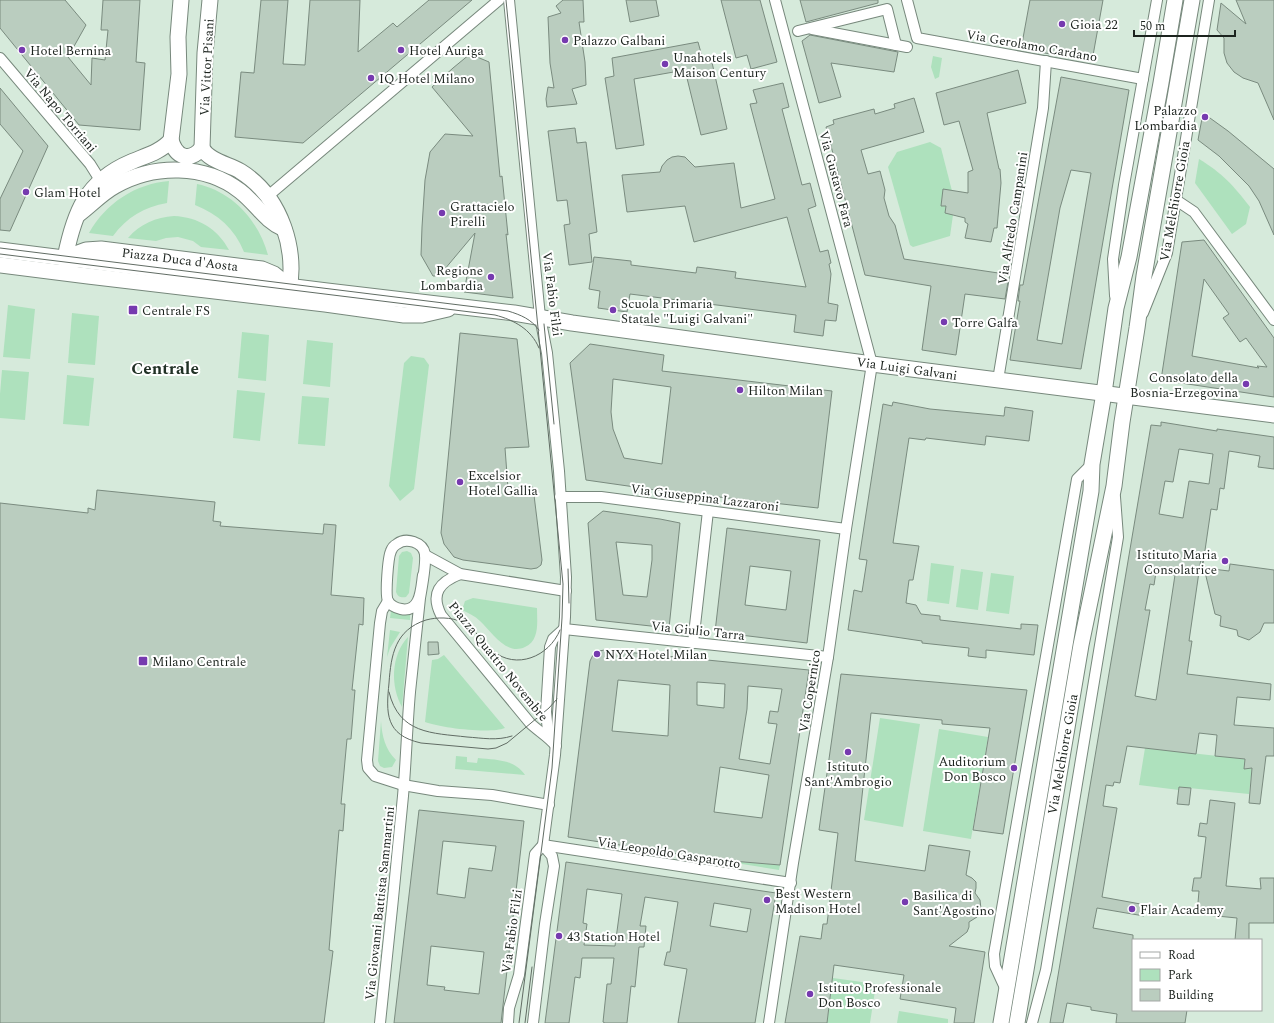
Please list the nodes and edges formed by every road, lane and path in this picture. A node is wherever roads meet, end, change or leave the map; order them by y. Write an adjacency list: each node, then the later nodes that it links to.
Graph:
1 (181, 0): 16 (street, Via Vittor Pisani)
2 (210, 0): 17 (street, Via Vittor Pisani)
3 (499, 0): 19 (street)
4 (509, 0): 29 (street, Via Fabio Filzi)
5 (775, 0): 32 (street, Via Gustavo Fara)
6 (907, 0): 14 (street, Via Gerolamo Cardano)
7 (1157, 0): 15 (street, Via Melchiorre Gioia)
8 (1175, 0): 28 (street, Via Melchiorre Gioia)
9 (1192, 0): 31 (street, Via Melchiorre Gioia)
10 (1209, 0): 20 (street, Via Melchiorre Gioia)
11 (896, 45): 11 (street); 12 (street)
12 (906, 48)
13 (0, 58): 18 (street, Via Napo Torriani)
14 (1046, 61): 15 (street, Via Gerolamo Cardano); 33 (street, Via Alfredo Campanini)
15 (1143, 79): 28 (street, Via Melchiorre Gioia)
16 (171, 136): 17 (street); 18 (street)
17 (202, 141): 19 (street)
18 (100, 180): 21 (street)
19 (268, 196): 22 (street)
20 (1176, 200): 30 (street); 31 (street, Via Melchiorre Gioia)
21 (76, 216): 22 (street); 24 (street)
22 (284, 229): 27 (street)
23 (0, 250): 24 (street, Piazza Duca d'Aosta)
24 (65, 258): 26 (street); 27 (street, Piazza Duca d'Aosta)
25 (0, 265): 26 (street, Piazza Duca d'Aosta)
26 (75, 274): 27 (street, Piazza Duca d'Aosta)
27 (289, 293): 29 (street, Piazza Duca d'Aosta)
28 (1116, 308): 34 (street, Via Melchiorre Gioia)
29 (540, 317): 32 (street, Via Luigi Galvani); 38 (street, Via Fabio Filzi)
30 (1274, 320)
31 (1138, 328): 35 (street, Via Melchiorre Gioia)
32 (872, 364): 33 (street, Via Luigi Galvani); 40 (street, Via Copernico)
33 (998, 380): 34 (street, Via Luigi Galvani)
34 (1104, 393): 35 (street, Via Luigi Galvani); 58 (street, Via Melchiorre Gioia)
35 (1126, 396): 36 (street, Via Luigi Galvani); 37 (street, Via Melchiorre Gioia)
36 (1274, 415)
37 (1114, 486): 59 (street, Via Melchiorre Gioia); 60 (street, Via Melchiorre Gioia)
38 (560, 497): 39 (street, Via Giuseppina Lazzaroni); 44 (street, Via Fabio Filzi)
39 (708, 511): 40 (street, Via Giuseppina Lazzaroni); 47 (street)
40 (846, 529): 48 (street, Via Copernico)
41 (425, 555): 42 (street); 43 (street); 45 (street)
42 (460, 574): 44 (street); 49 (street, Piazza Quattro Novembre)
43 (423, 575): 45 (street); 50 (street)
44 (566, 591): 46 (street, Piazza Quattro Novembre)
45 (388, 601): 50 (street)
46 (564, 629): 47 (street, Via Giulio Tarra); 49 (street, Piazza Quattro Novembre); 49 (street)
47 (693, 643): 48 (street, Via Giulio Tarra)
48 (828, 657): 53 (street, Via Copernico)
49 (555, 744): 51 (street, Piazza Quattro Novembre)
50 (403, 785): 51 (street); 54 (street, Via Giovanni Battista Sammartini)
51 (549, 805): 52 (street, Via Fabio Filzi)
52 (543, 845): 53 (street, Via Leopoldo Gasparotto); 55 (street, Via Fabio Filzi); 56 (street)
53 (791, 883): 57 (street, Via Copernico)
54 (380, 1023)
55 (508, 1023)
56 (533, 1023)
57 (769, 1023)
58 (1001, 1023)
59 (1017, 1023)
60 (1032, 1023)

